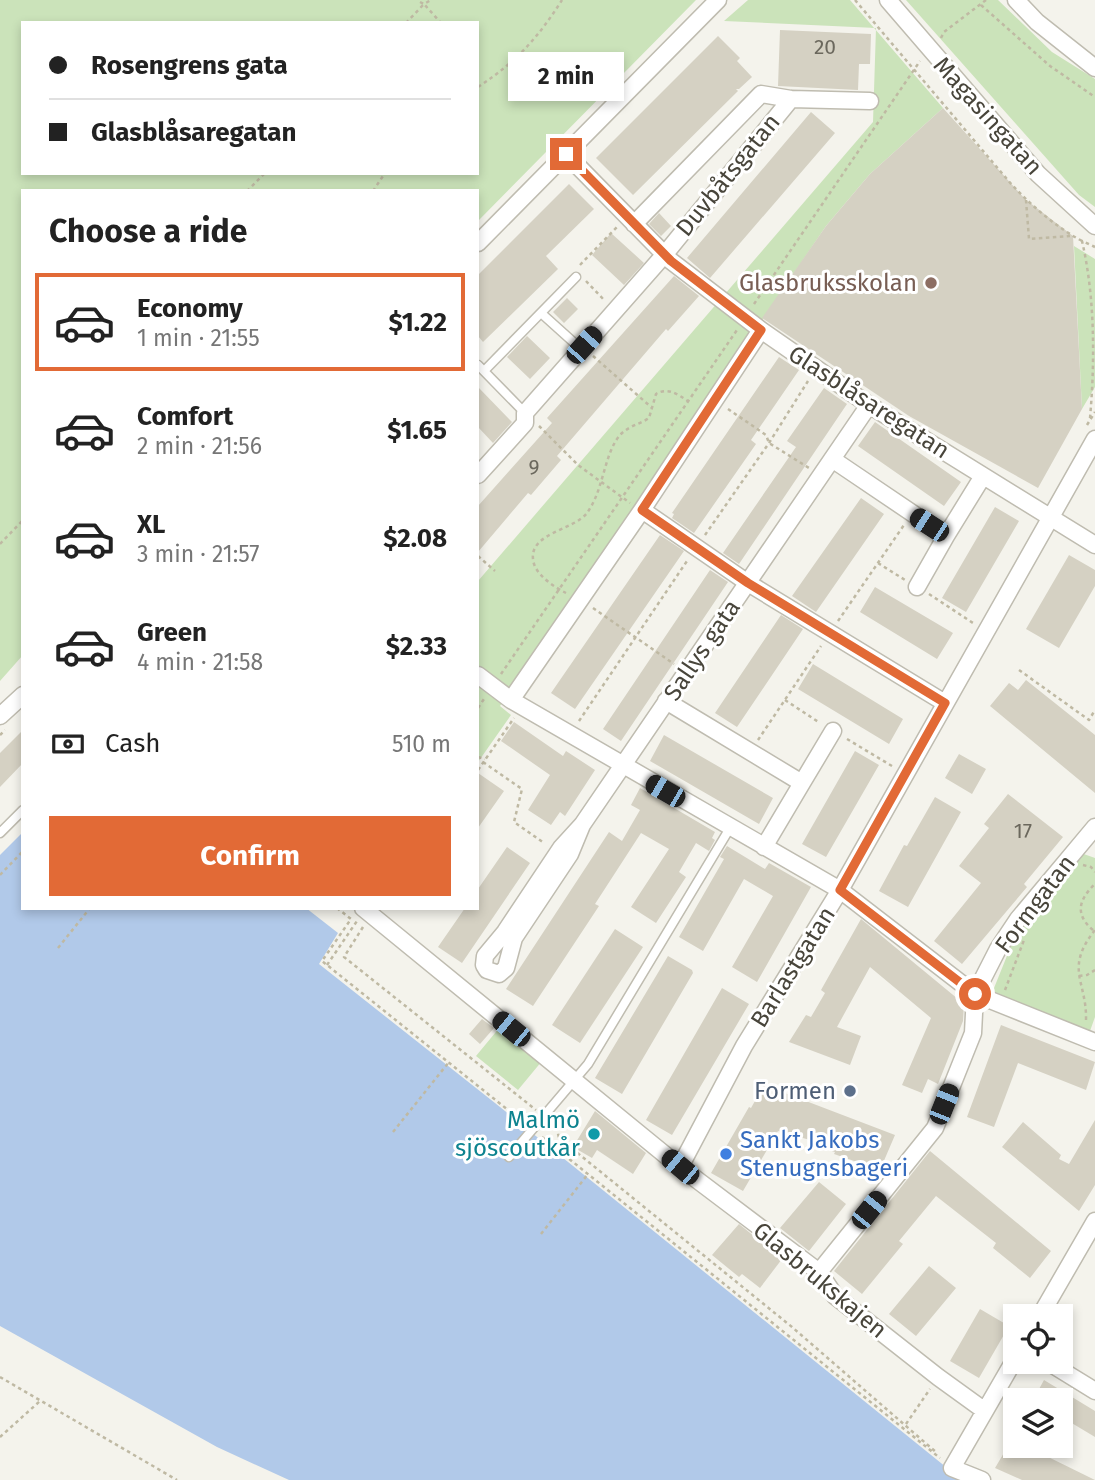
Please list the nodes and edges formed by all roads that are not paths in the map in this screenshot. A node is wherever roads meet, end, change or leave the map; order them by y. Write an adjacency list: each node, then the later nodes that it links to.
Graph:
1 (718, 0): 7 (street)
2 (888, 0): 9 (street, Magasingatan)
3 (1016, 0): 4 (street)
4 (1095, 68)
5 (790, 99): 6 (street, Duvbåtsgatan); 8 (street, Duvbåtsgatan); 11 (street, Duvbåtsgatan)
6 (870, 101)
7 (566, 154): 8 (street, Glasblåsaregatan); 10 (street)
8 (631, 220): 11 (street, Glasblåsaregatan)
9 (1095, 226)
10 (479, 242)
11 (664, 254): 14 (street, Glasblåsaregatan); 15 (street, Duvbåtsgatan)
12 (576, 277): 13 (lane)
13 (541, 313): 15 (lane); 16 (lane)
14 (761, 330): 17 (street, Glasblåsaregatan); 23 (street)
15 (582, 348): 18 (street, Duvbåtsgatan)
16 (481, 368): 18 (lane)
17 (869, 405): 20 (street, Sallys gata); 22 (street, Glasblåsaregatan)
18 (525, 413): 21 (street, Duvbåtsgatan)
19 (1095, 439): 24 (street, Barlastgatan)
20 (832, 459): 25 (street); 27 (street, Sallys gata)
21 (479, 474)
22 (983, 476): 24 (street, Glasblåsaregatan); 25 (street)
23 (642, 510): 27 (street); 33 (street)
24 (1050, 517): 26 (street, Glasblåsaregatan); 32 (street, Barlastgatan)
25 (946, 536): 28 (street)
26 (1095, 545)
27 (748, 583): 31 (street, Sallys gata); 32 (street)
28 (917, 587)
29 (479, 676): 33 (street)
30 (21, 697): 34 (street)
31 (666, 701): 36 (street, Sallys gata); 37 (street)
32 (945, 703): 44 (street, Barlastgatan)
33 (516, 704): 36 (street)
34 (0, 716)
35 (833, 731): 37 (street)
36 (622, 766): 39 (street, Sallys gata); 41 (street)
37 (802, 783): 43 (street)
38 (21, 812): 42 (lane)
39 (582, 825): 39 (street, Sallys gata)
40 (1095, 827): 46 (street, Formgatan)
41 (730, 828): 43 (street); 48 (lane)
42 (0, 833)
43 (764, 847): 44 (street)
44 (840, 890): 46 (street); 50 (street, Barlastgatan)
45 (366, 911): 48 (street, Glasbrukskajen)
46 (975, 994): 47 (street); 52 (street, Formgatan)
47 (1089, 1040)
48 (573, 1080): 49 (lane); 50 (street, Glasbrukskajen)
49 (509, 1157)
50 (680, 1167): 52 (street, Glasbrukskajen)
51 (1095, 1221): 53 (street)
52 (819, 1272): 57 (street, Glasbrukskajen)
53 (1047, 1304)
54 (1006, 1374): 57 (street)
55 (1067, 1374): 56 (street)
56 (1095, 1391)
57 (985, 1411): 58 (street)
58 (982, 1480)

